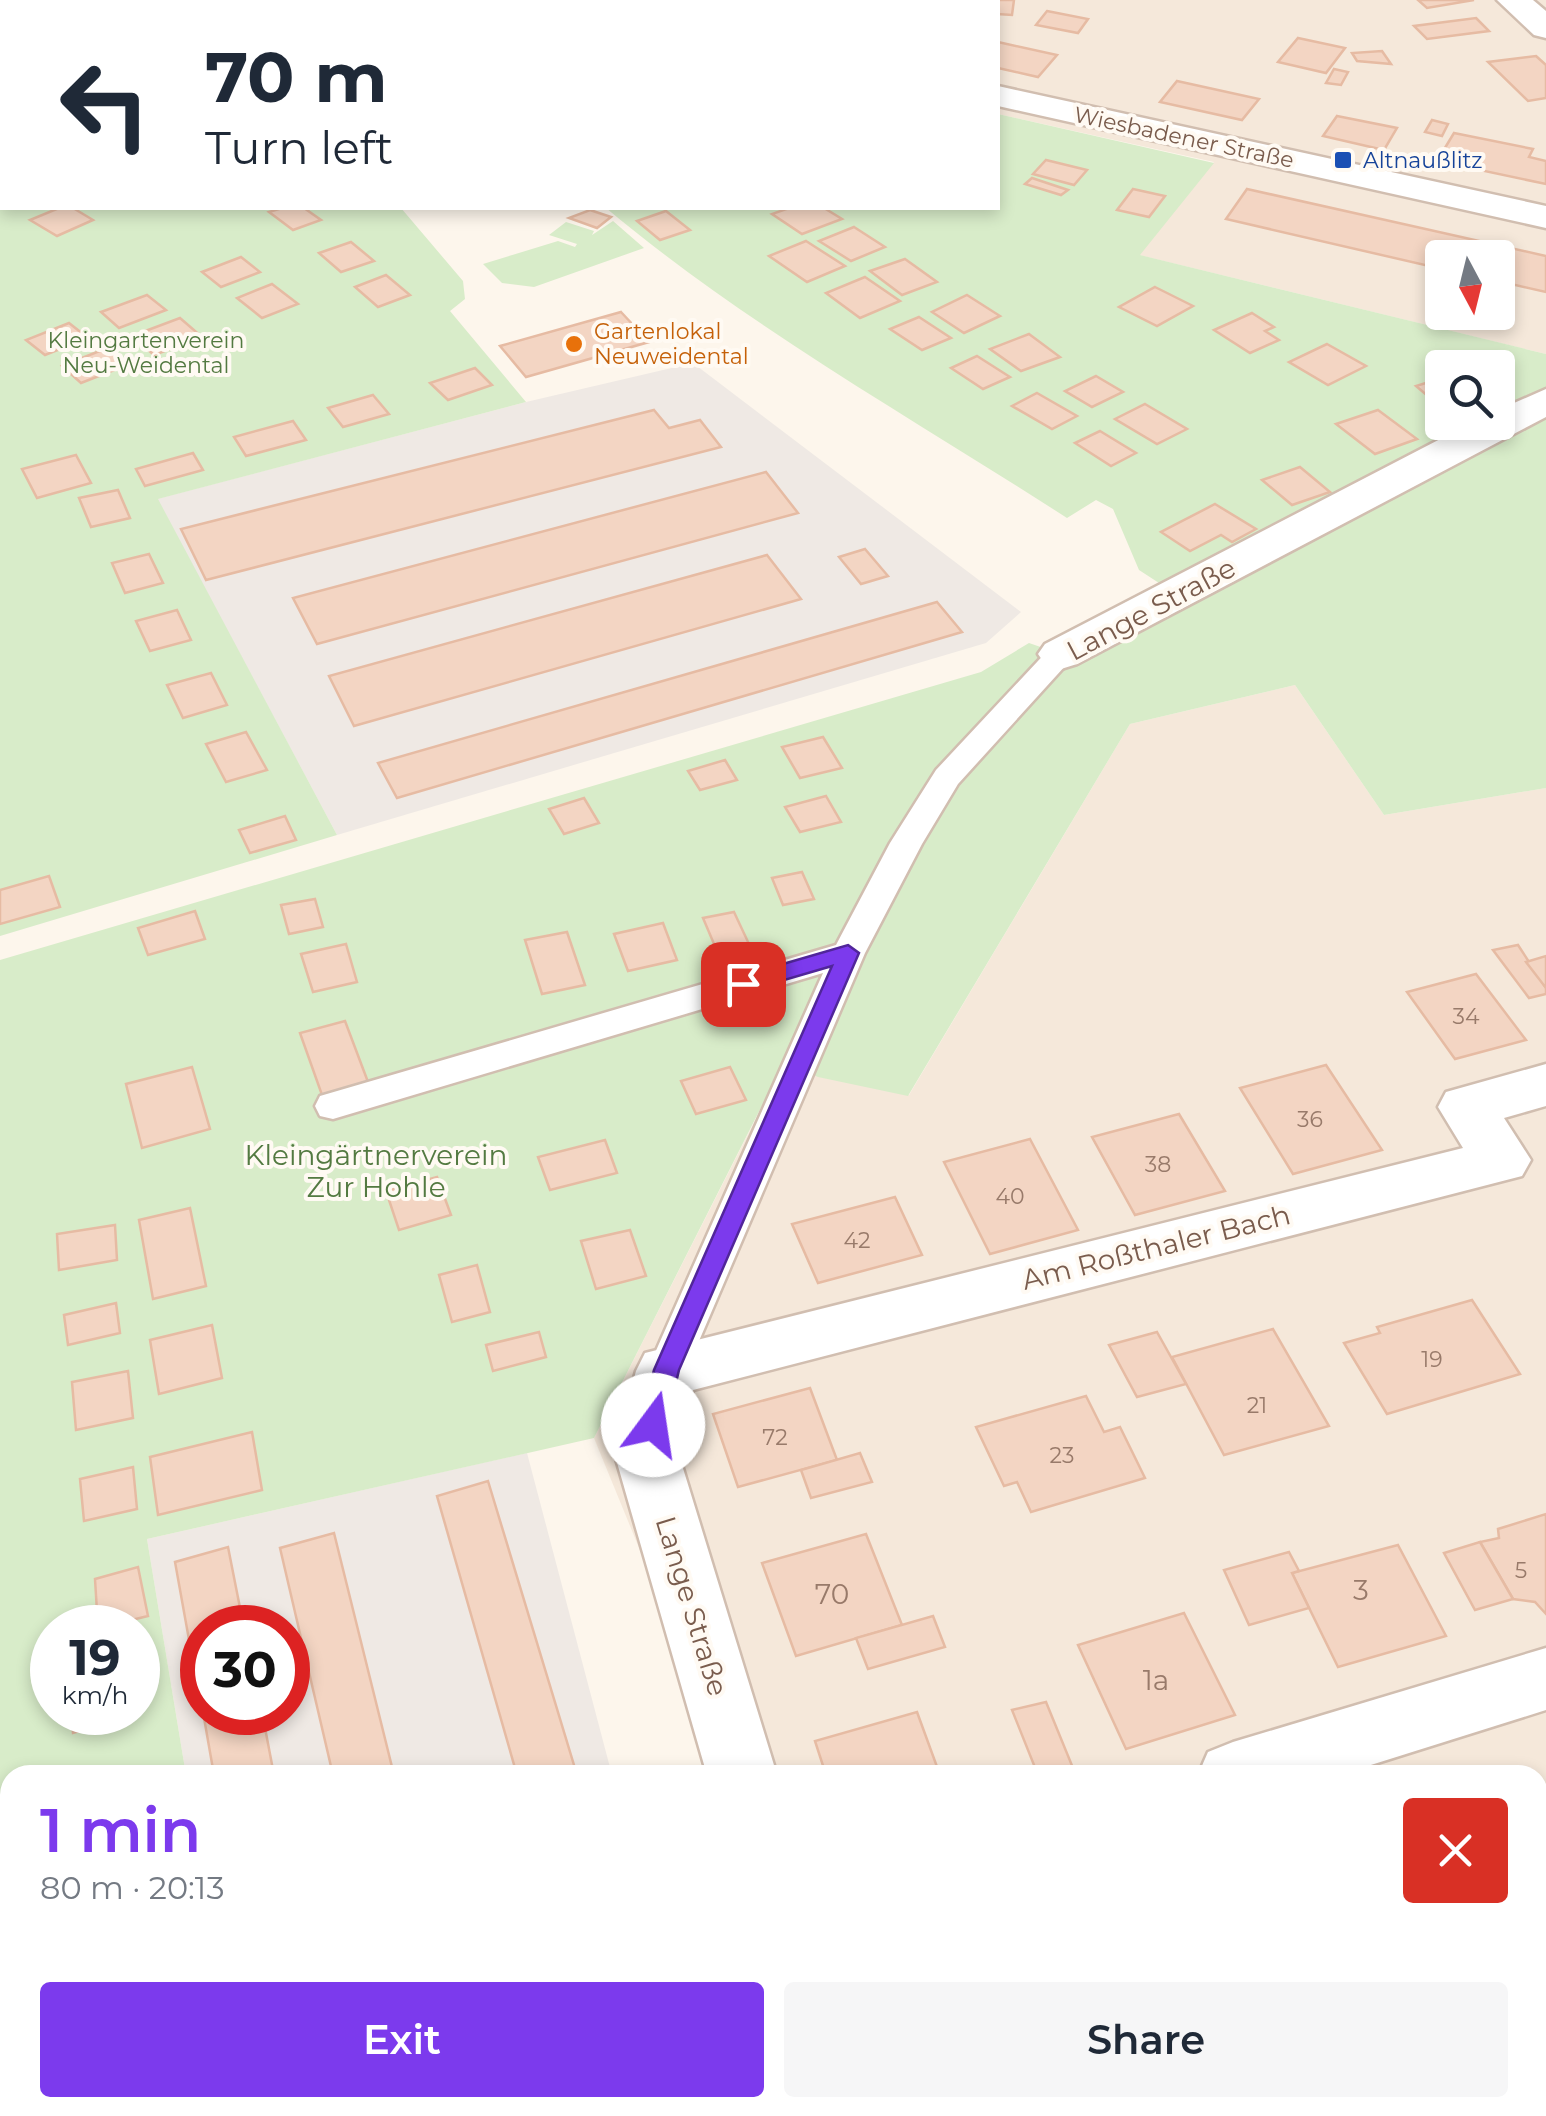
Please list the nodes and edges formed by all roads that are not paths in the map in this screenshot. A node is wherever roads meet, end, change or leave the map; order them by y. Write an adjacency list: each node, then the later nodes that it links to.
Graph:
1 (1513, 0): 2 (street)
2 (1546, 28)
3 (1000, 96): 4 (street, Wiesbadener Straße)
4 (1546, 216)
5 (1546, 402): 6 (street, Lange Straße)
6 (1061, 654): 7 (lane, Lange Straße)
7 (848, 953): 9 (lane); 10 (lane, Lange Straße)
8 (1546, 1085): 10 (street, Am Roßthaler Bach)
9 (333, 1106)
10 (667, 1370): 12 (street, Lange Straße)
11 (1546, 1679): 13 (street)
12 (739, 1765)
13 (1265, 1765)

